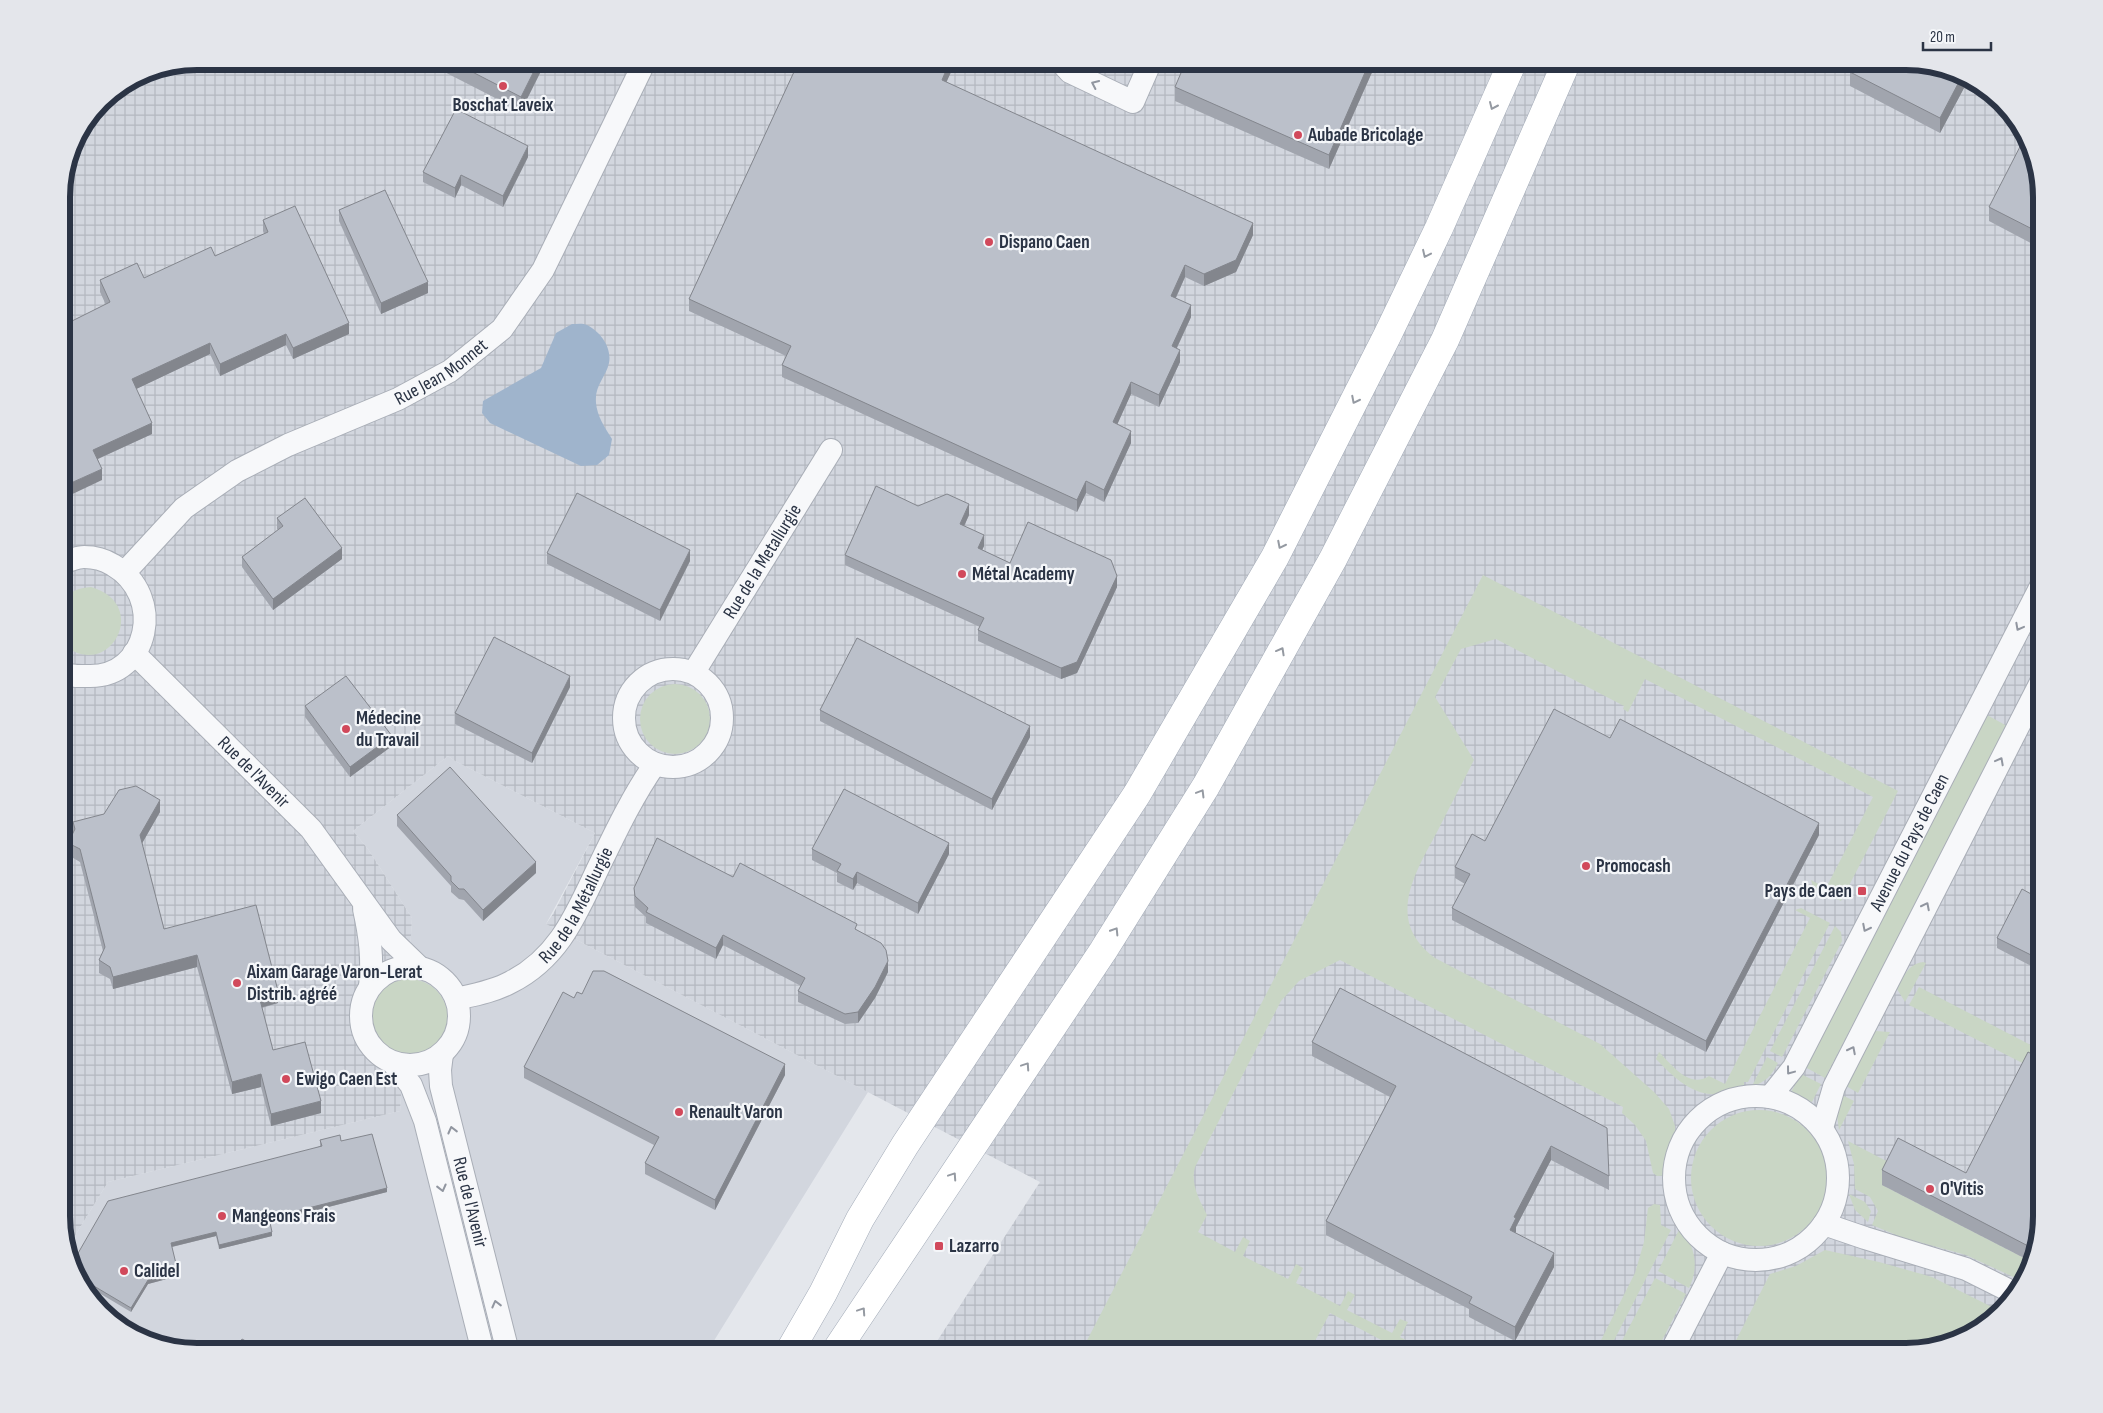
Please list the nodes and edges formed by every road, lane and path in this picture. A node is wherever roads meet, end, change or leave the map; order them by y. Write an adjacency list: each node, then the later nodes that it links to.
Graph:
1 (641, 70): 8 (street, Rue Jean Monnet)
2 (1068, 70): 3 (street, one-way to 2)
3 (1148, 70)
4 (1508, 70): 28 (main road, one-way to 28)
5 (1563, 70): 29 (main road, one-way to 5)
6 (831, 450): 11 (street, Rue de la Metallurgie)
7 (70, 560): 8 (street)
8 (125, 572): 10 (street)
9 (2033, 601): 21 (street, Avenue du Pays de Caen, one-way to 21)
10 (134, 653): 12 (street); 15 (street, Rue de l'Avenir)
11 (694, 672): 14 (street); 14 (street)
12 (70, 676)
13 (2033, 698): 22 (street, one-way to 13)
14 (655, 764): 18 (street, Rue de la Métallurgie)
15 (363, 900): 16 (street, Rue de l'Avenir); 17 (street, Rue de l'Avenir)
16 (420, 968): 17 (street); 18 (street)
17 (370, 987): 20 (street)
18 (456, 999): 19 (street)
19 (442, 1054): 20 (street); 27 (street, Rue de l'Avenir, one-way to 19)
20 (393, 1063): 26 (street, Rue de l'Avenir, one-way to 26)
21 (1770, 1097): 22 (street); 24 (street)
22 (1822, 1128): 23 (street)
23 (1824, 1224): 24 (street); 25 (street)
24 (1722, 1253): 30 (street)
25 (2009, 1290)
26 (481, 1343)
27 (506, 1343)
28 (794, 1343)
29 (841, 1343)
30 (1676, 1343)

